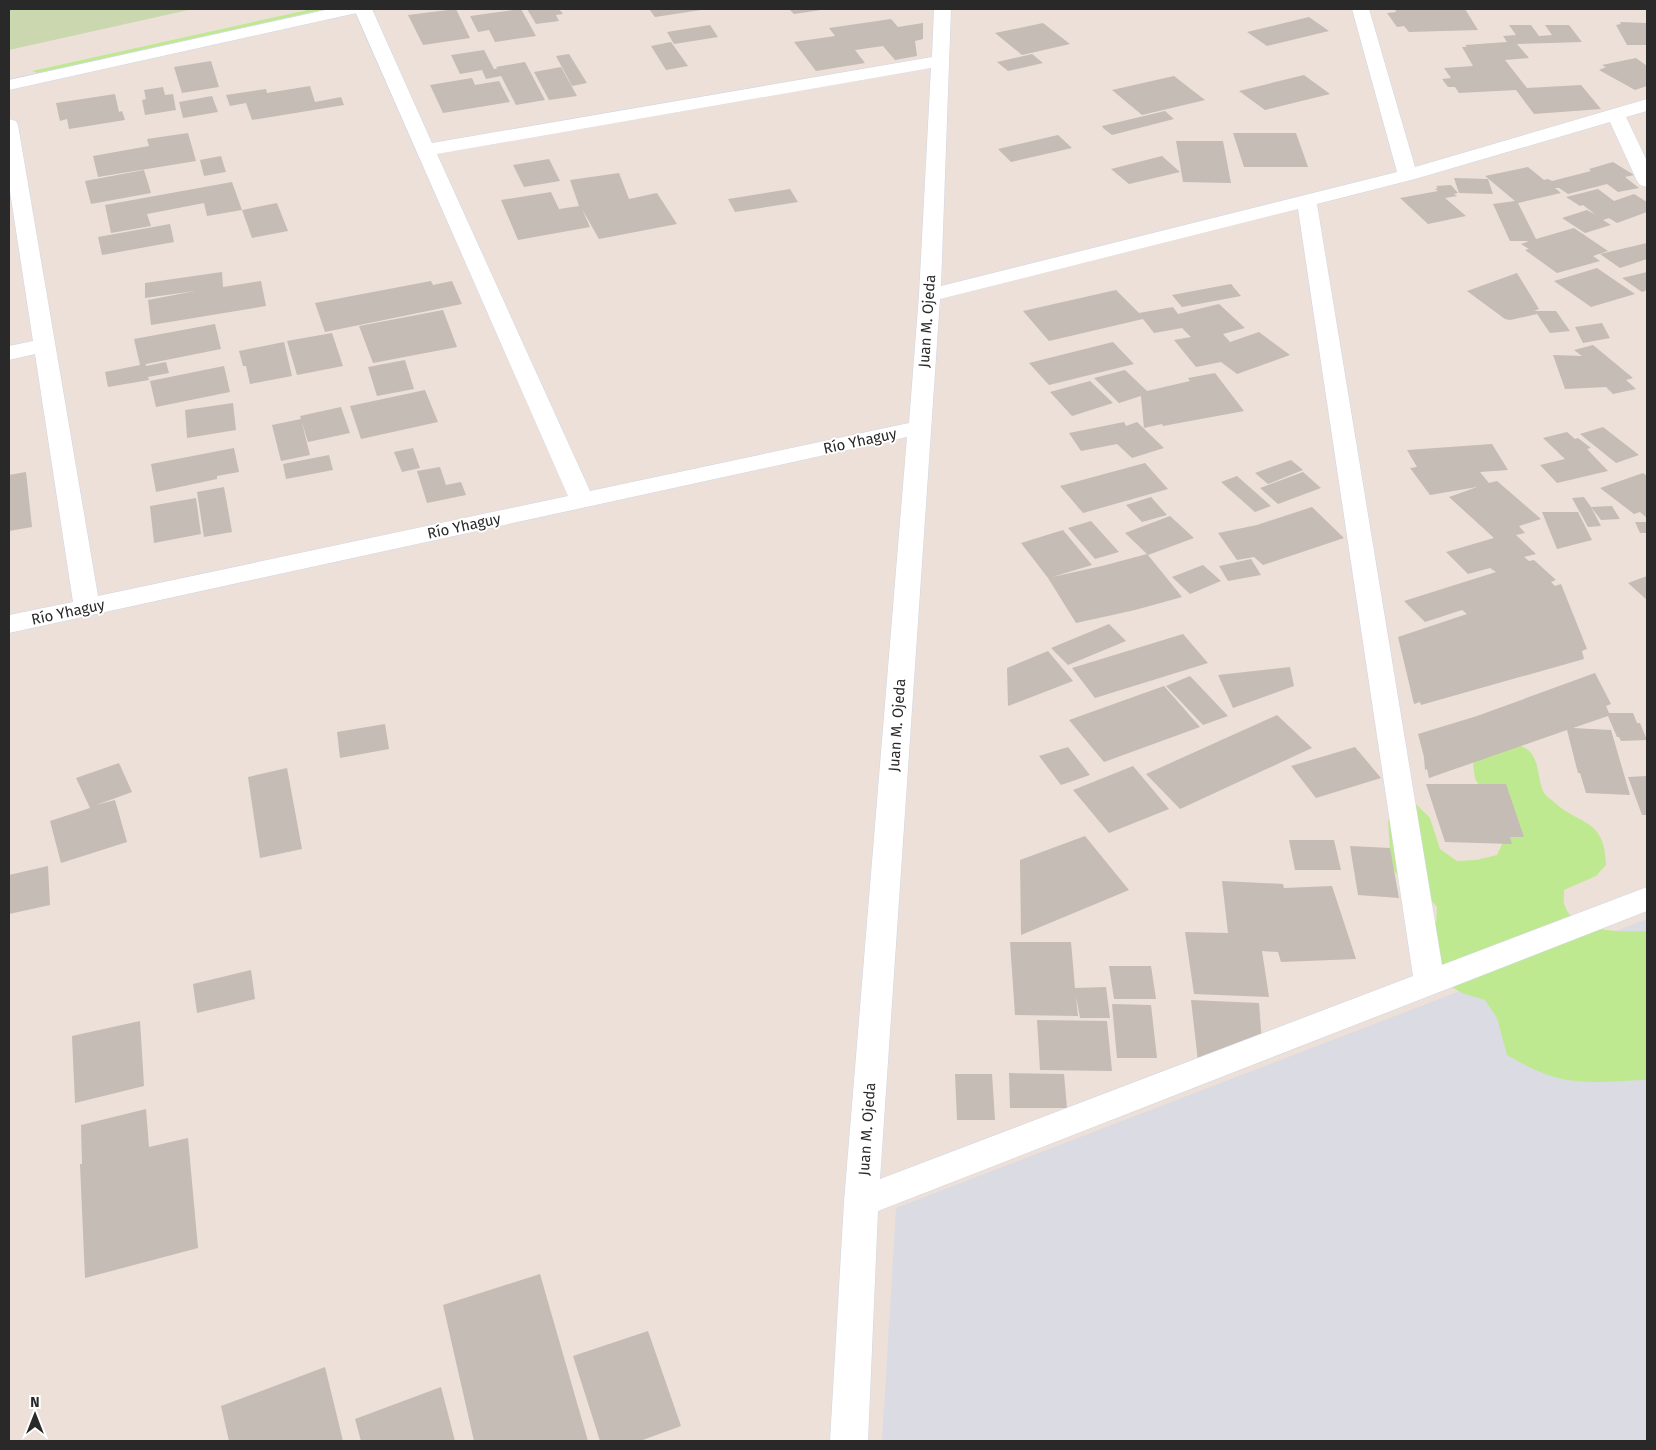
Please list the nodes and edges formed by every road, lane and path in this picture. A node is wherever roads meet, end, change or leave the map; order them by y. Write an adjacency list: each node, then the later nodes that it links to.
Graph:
1 (278, 9): 7 (street)
2 (352, 9): 8 (street)
3 (363, 9): 12 (street)
4 (943, 9): 6 (street, Juan M. Ojeda)
5 (1360, 9): 13 (street)
6 (941, 61): 12 (street); 16 (street, Juan M. Ojeda)
7 (9, 68)
8 (9, 85)
9 (1647, 105): 10 (street)
10 (1616, 115): 13 (street); 14 (street)
11 (9, 125): 17 (street)
12 (427, 150): 20 (street)
13 (1408, 175): 15 (street)
14 (1647, 181)
15 (1307, 201): 16 (street); 24 (street)
16 (930, 295): 19 (street, Juan M. Ojeda)
17 (43, 346): 18 (street); 21 (street)
18 (9, 352)
19 (919, 428): 20 (street, Río Yhaguy); 25 (street, Juan M. Ojeda)
20 (582, 500): 21 (street, Río Yhaguy)
21 (87, 608): 22 (street, Río Yhaguy)
22 (9, 624)
23 (1647, 899): 24 (street)
24 (1430, 984): 25 (street)
25 (861, 1202): 26 (street, Juan M. Ojeda)
26 (849, 1441)

